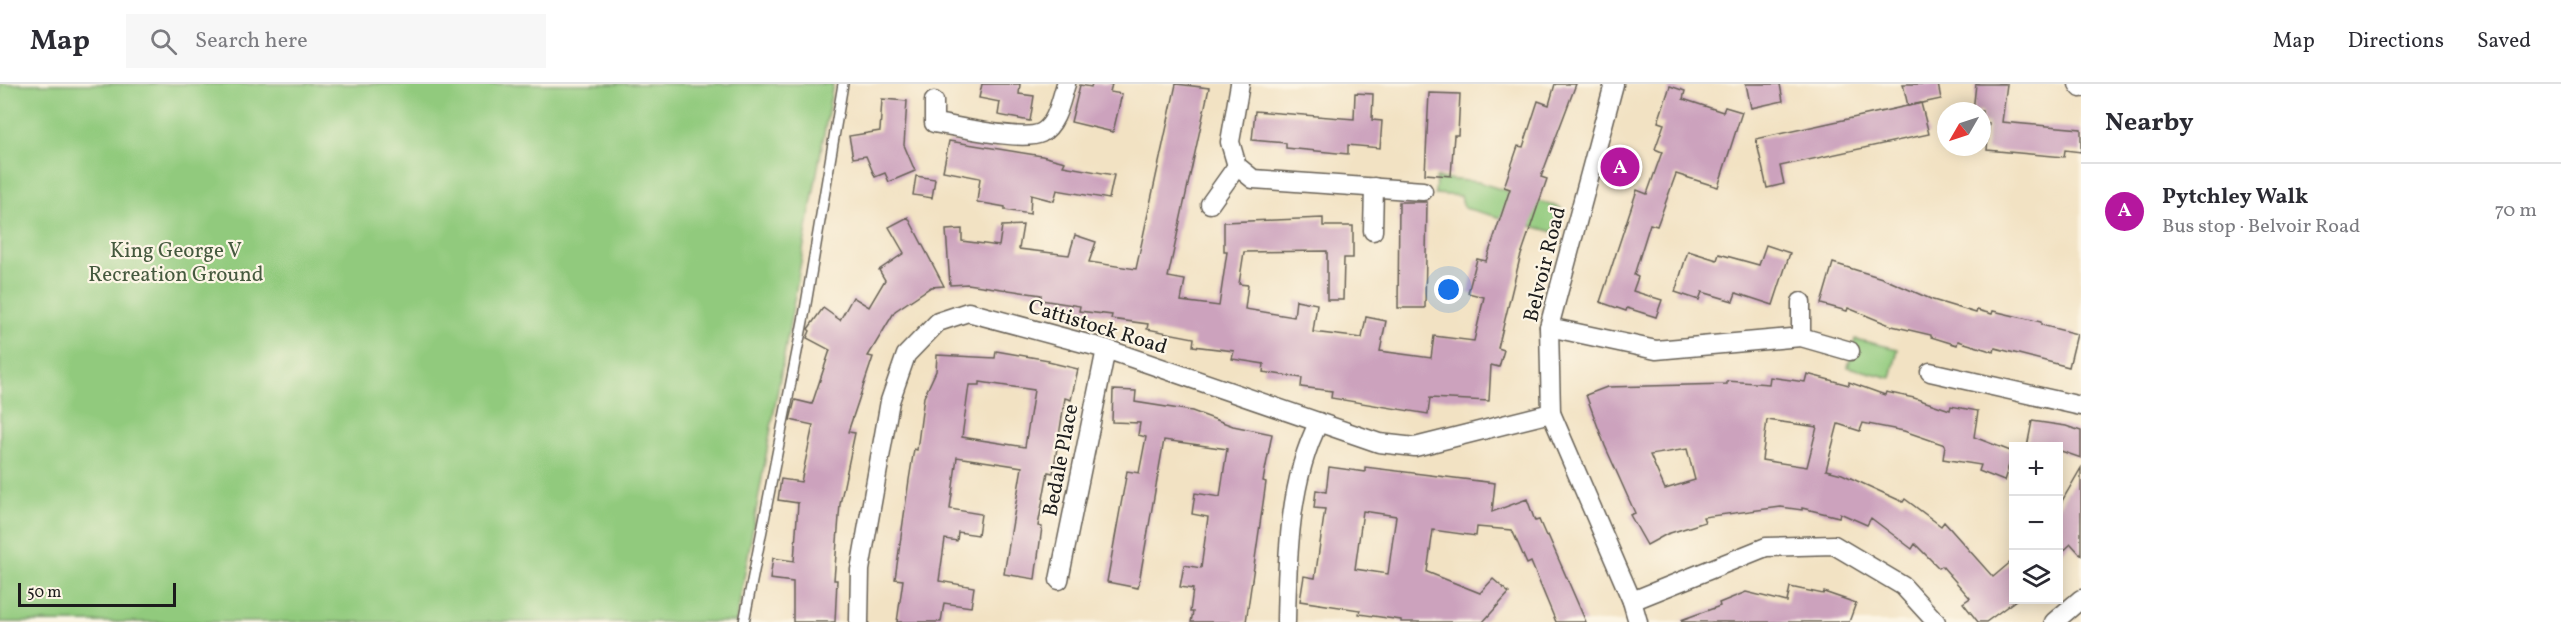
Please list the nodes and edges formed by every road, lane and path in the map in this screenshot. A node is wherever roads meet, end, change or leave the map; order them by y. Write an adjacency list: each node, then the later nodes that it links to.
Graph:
1 (843, 84): 25 (lane)
2 (1066, 84): 7 (street)
3 (1240, 84): 8 (street)
4 (1614, 84): 14 (street, Belvoir Road)
5 (2078, 84): 6 (street)
6 (2081, 88)
7 (934, 101)
8 (1237, 166): 9 (street); 11 (street)
9 (1374, 187): 10 (street); 12 (street)
10 (1423, 191)
11 (1210, 204)
12 (1373, 231)
13 (1801, 302): 15 (street)
14 (1549, 327): 15 (street); 20 (street, Belvoir Road)
15 (1801, 337): 17 (street)
16 (1106, 349): 21 (street, Cattistock Road); 22 (street, Bedale Place); 26 (street, Cattistock Road)
17 (1850, 351)
18 (1930, 372): 19 (street)
19 (2081, 406)
20 (1551, 413): 21 (street, Cattistock Road); 24 (street, Belvoir Road)
21 (1319, 423): 27 (street)
22 (1059, 580)
23 (2081, 599): 30 (street)
24 (1632, 601): 28 (street, Belvoir Road); 29 (street)
25 (744, 622)
26 (859, 622)
27 (1286, 622)
28 (1638, 622)
29 (1936, 622)
30 (2054, 622)

